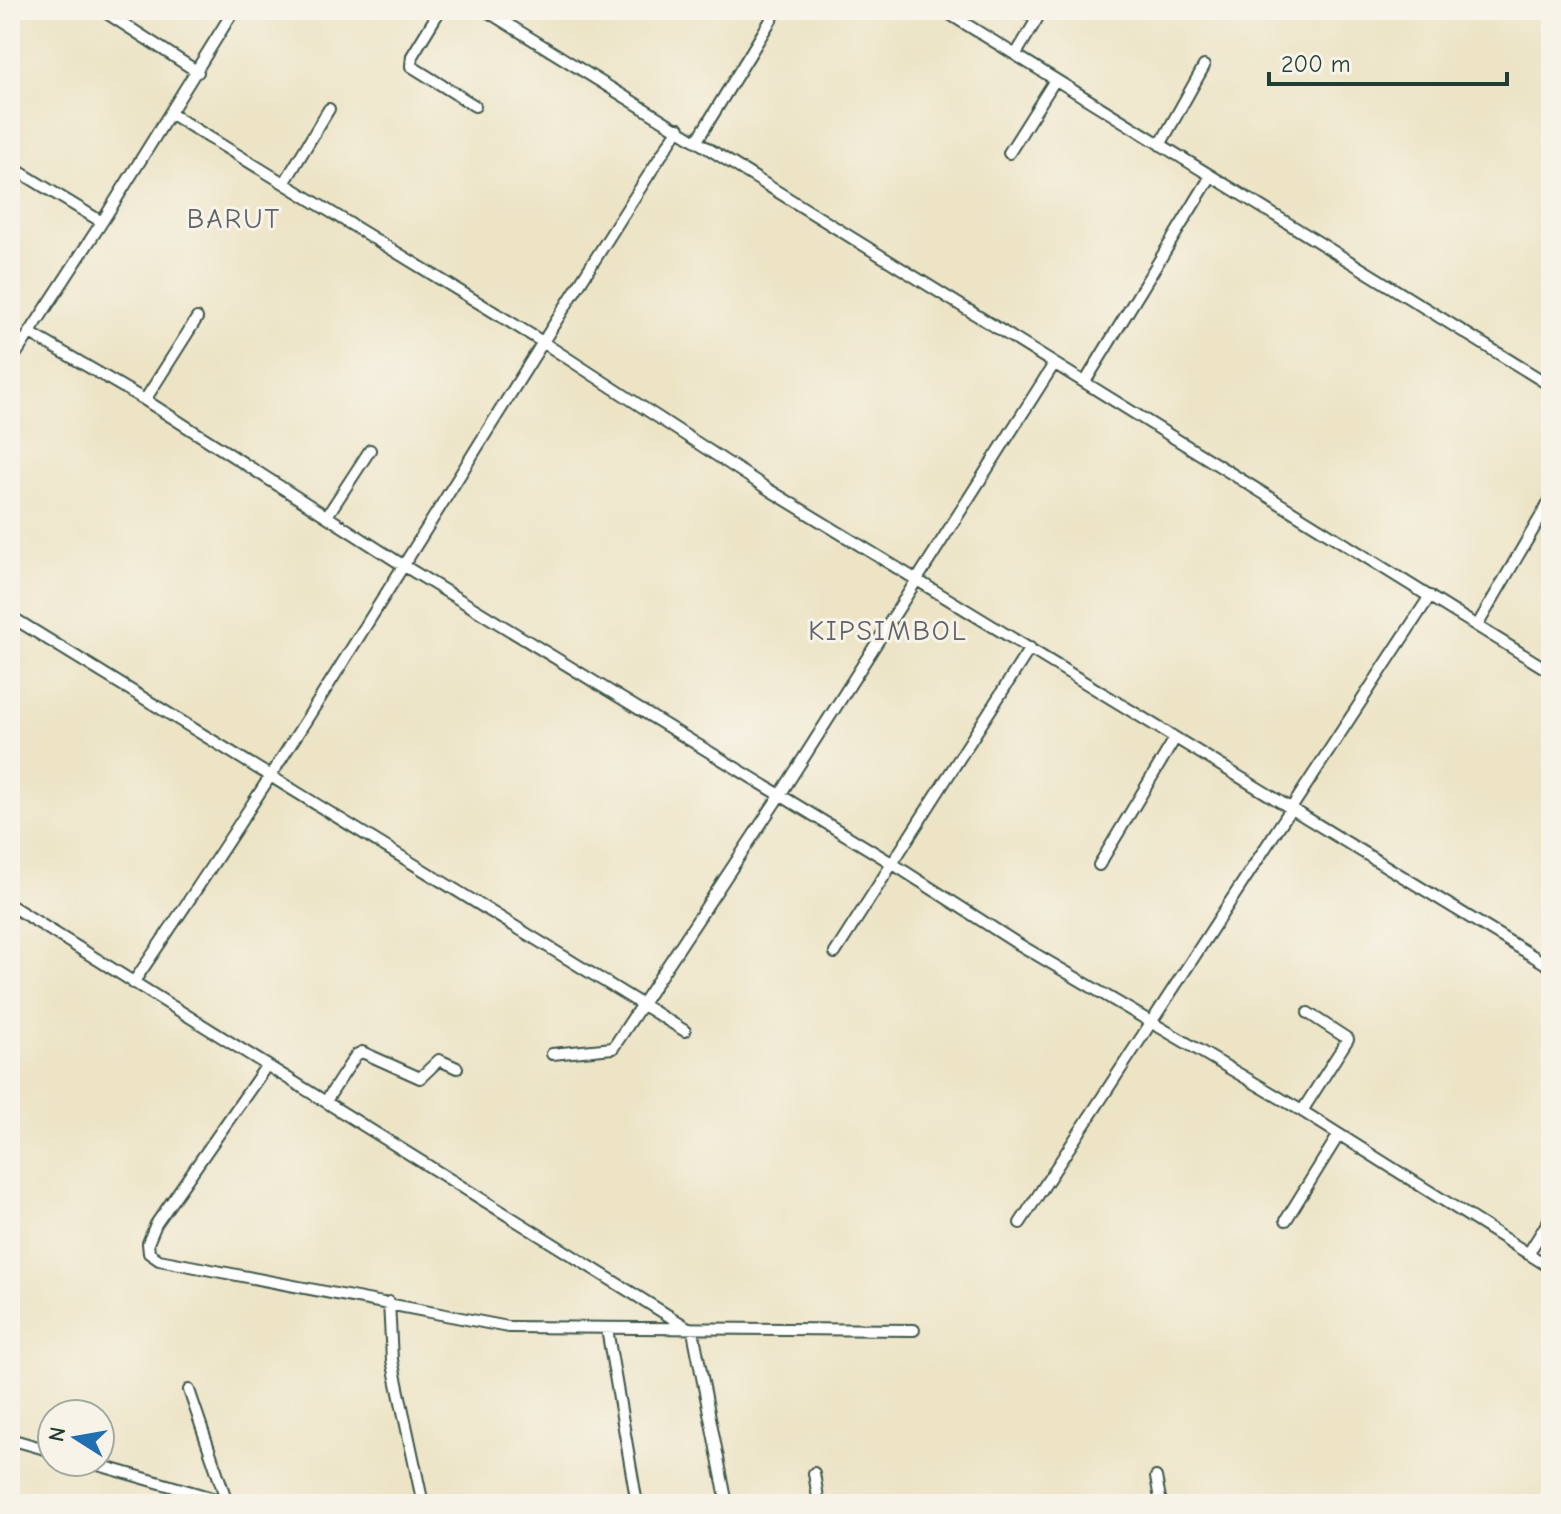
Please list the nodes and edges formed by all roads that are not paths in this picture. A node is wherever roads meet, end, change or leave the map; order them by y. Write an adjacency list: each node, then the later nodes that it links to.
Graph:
1 (102, 10): 13 (street)
2 (234, 10): 13 (street)
3 (440, 10): 15 (street)
4 (485, 10): 18 (street)
5 (777, 10): 19 (street)
6 (943, 10): 11 (street)
7 (1021, 10): 10 (street)
8 (1544, 10): 9 (street)
9 (1551, 13)
10 (1040, 15): 11 (street)
11 (1016, 54): 14 (street)
12 (1204, 66): 20 (street)
13 (198, 72): 17 (street)
14 (1055, 80): 20 (street); 21 (street)
15 (475, 106)
16 (329, 109): 24 (street)
17 (171, 114): 24 (street); 25 (street)
18 (679, 128): 19 (street); 28 (street)
19 (698, 139): 30 (street)
20 (1160, 145): 23 (street)
21 (1009, 153)
22 (10, 166): 25 (street)
23 (1211, 176): 31 (street); 32 (street)
24 (285, 182): 28 (street)
25 (102, 222): 27 (street)
26 (197, 318): 33 (street)
27 (30, 333): 29 (street); 33 (street)
28 (541, 341): 37 (street); 38 (street)
29 (10, 363)
30 (1054, 364): 31 (street); 38 (street)
31 (1085, 382): 39 (street)
32 (1550, 382)
33 (145, 400): 36 (street)
34 (370, 450): 36 (street)
35 (1551, 499): 41 (street)
36 (327, 516): 37 (street)
37 (401, 564): 45 (street); 46 (street)
38 (915, 577): 42 (street); 46 (street)
39 (1430, 596): 41 (street); 47 (street)
40 (10, 616): 45 (street)
41 (1477, 626): 43 (street)
42 (1030, 648): 44 (street); 48 (street)
43 (1551, 672)
44 (1174, 740): 47 (street); 49 (street)
45 (269, 776): 53 (street); 54 (street)
46 (780, 795): 48 (street); 54 (street)
47 (1291, 809): 52 (street); 56 (street)
48 (890, 862): 51 (street); 56 (street)
49 (1099, 865)
50 (10, 905): 53 (street)
51 (835, 953)
52 (1551, 967)
53 (133, 983): 59 (street)
54 (643, 1004): 57 (street); 58 (street)
55 (1308, 1013): 62 (street)
56 (1153, 1023): 62 (street); 66 (street)
57 (685, 1031)
58 (552, 1054)
59 (267, 1065): 61 (street); 69 (street)
60 (457, 1068): 61 (street)
61 (326, 1101): 72 (street)
62 (1302, 1111): 63 (street)
63 (1338, 1136): 65 (street); 67 (street)
64 (1551, 1217): 67 (street)
65 (1286, 1220)
66 (1020, 1223)
67 (1528, 1254): 68 (street)
68 (1551, 1268)
69 (389, 1302): 70 (street); 80 (street)
70 (607, 1329): 72 (street); 81 (street)
71 (914, 1330): 72 (street)
72 (693, 1331): 82 (street)
73 (189, 1390): 79 (street)
74 (10, 1439): 75 (street)
75 (36, 1446)
76 (116, 1470): 79 (street)
77 (814, 1473): 83 (street)
78 (1156, 1477): 84 (street)
79 (230, 1503)
80 (423, 1504)
81 (637, 1504)
82 (727, 1504)
83 (819, 1504)
84 (1161, 1504)

